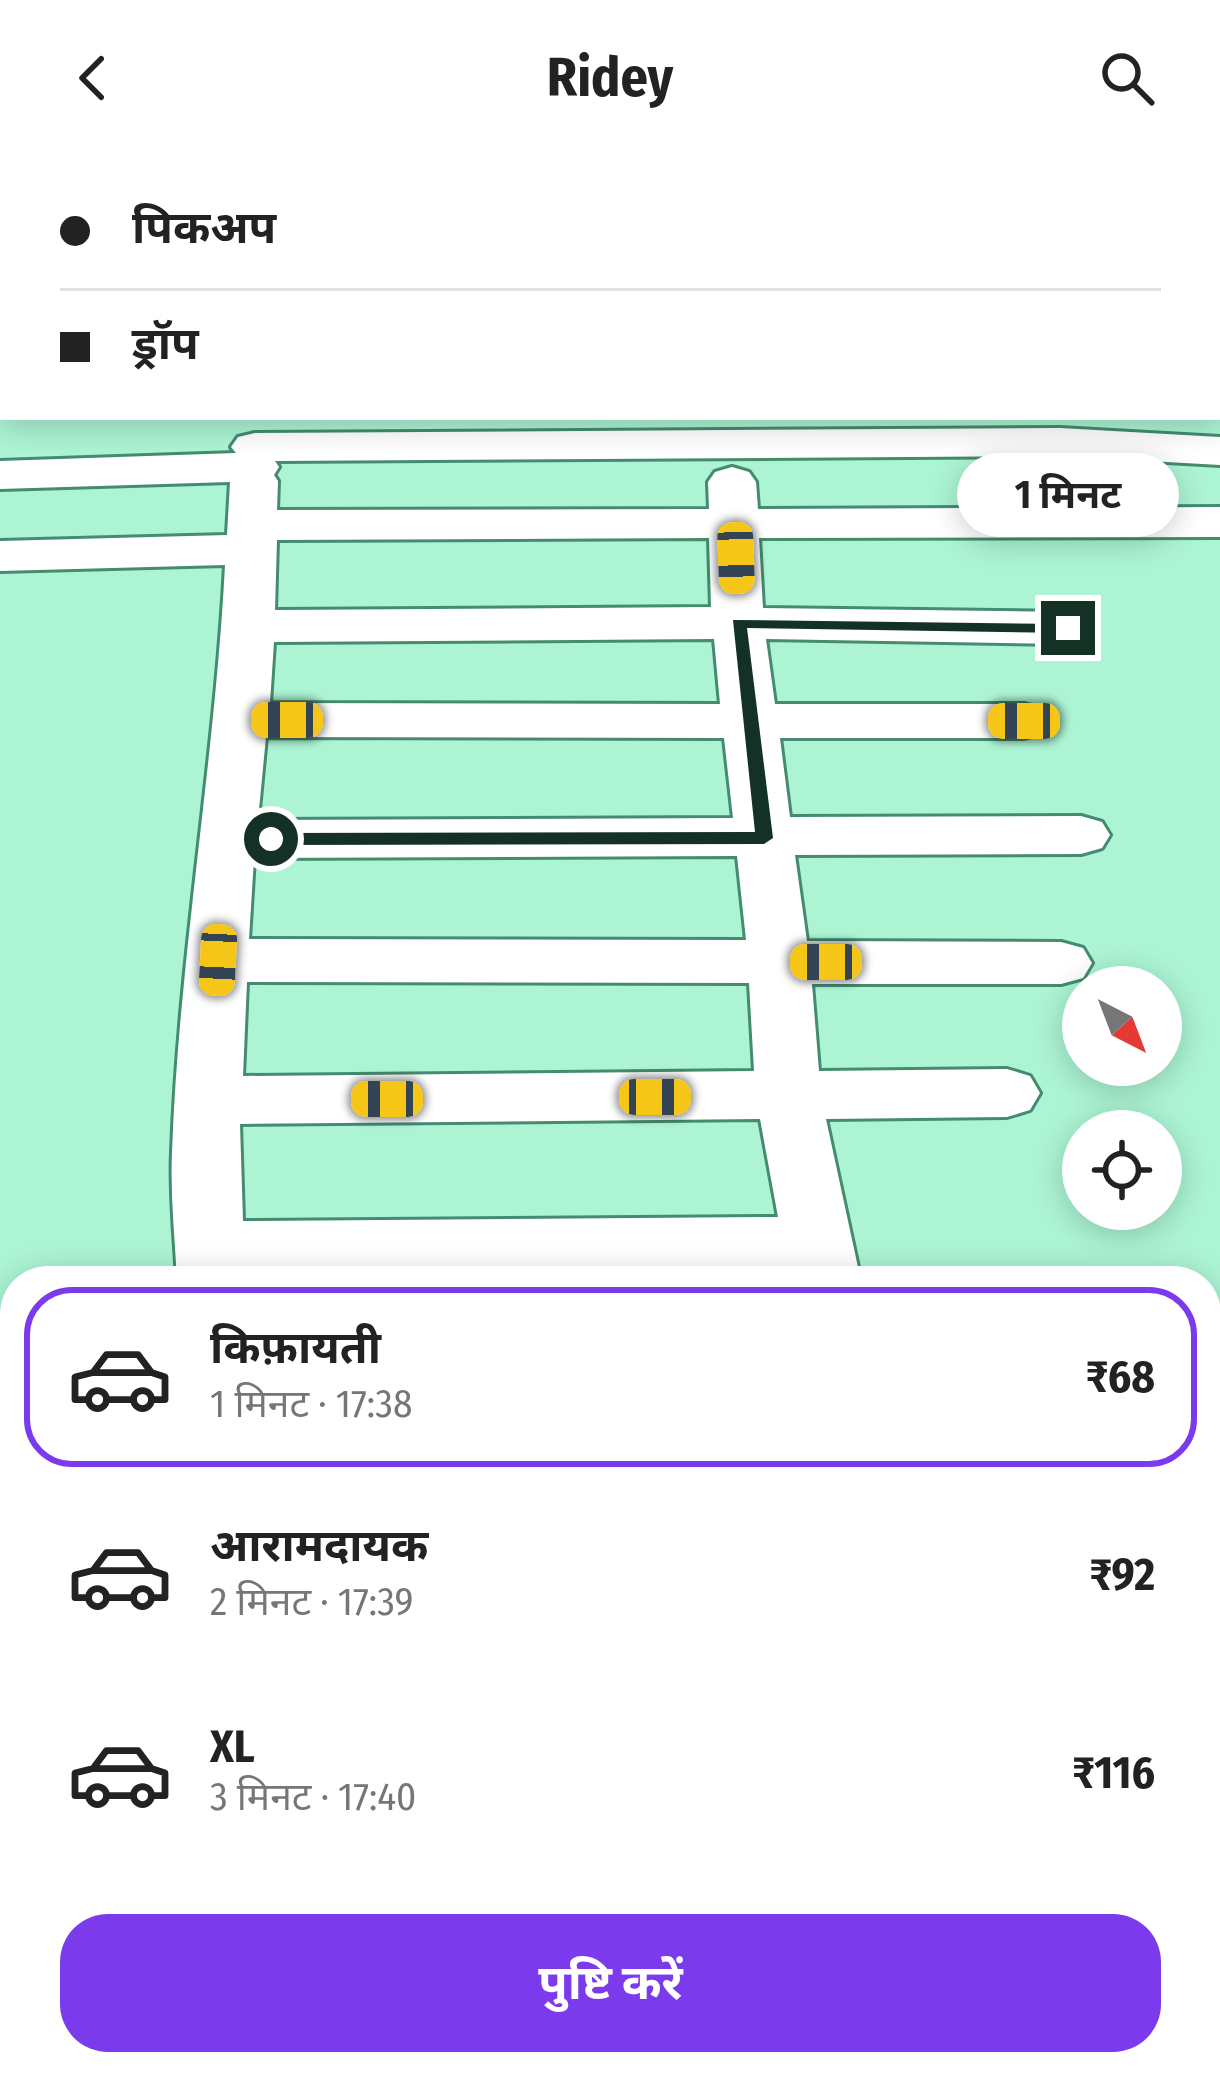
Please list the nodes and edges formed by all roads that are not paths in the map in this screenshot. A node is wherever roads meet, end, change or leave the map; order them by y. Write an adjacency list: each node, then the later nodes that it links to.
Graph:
1 (727, 432): 2 (street); 3 (street); 6 (street)
2 (256, 444): 4 (street); 7 (street)
3 (1220, 452)
4 (0, 475)
5 (1220, 522): 6 (street)
6 (735, 525): 7 (street); 9 (street)
7 (252, 537): 8 (street); 10 (street)
8 (0, 556)
9 (738, 623): 10 (street); 11 (street); 13 (street)
10 (249, 626): 12 (street)
11 (1068, 628)
12 (241, 720): 13 (street); 17 (street)
13 (751, 720): 14 (street); 16 (street)
14 (1024, 721)
15 (1081, 835): 16 (street)
16 (764, 838): 17 (street); 19 (street)
17 (226, 839): 18 (street)
18 (218, 960): 19 (street); 23 (street)
19 (779, 962): 20 (street); 22 (street)
20 (1061, 963)
21 (1007, 1093): 22 (street)
22 (788, 1097): 23 (street); 24 (street)
23 (209, 1100): 25 (street)
24 (824, 1262): 25 (street)
25 (212, 1265)

